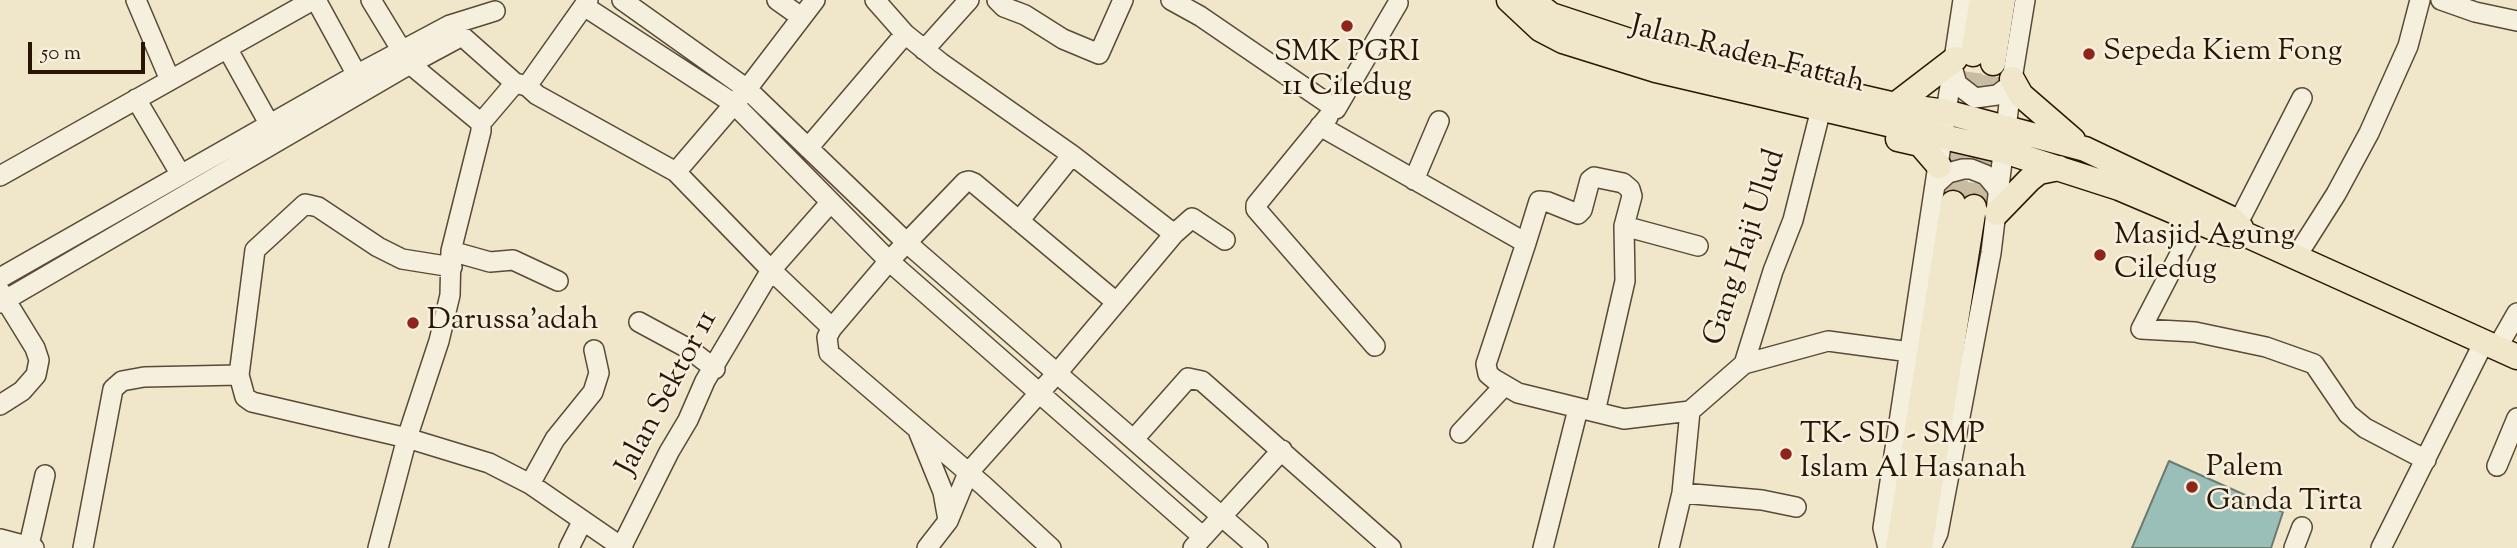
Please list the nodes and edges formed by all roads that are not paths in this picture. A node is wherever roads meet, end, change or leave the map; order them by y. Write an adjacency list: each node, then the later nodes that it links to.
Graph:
1 (136, 0): 33 (street)
2 (314, 0): 27 (street); 34 (street)
3 (371, 0): 29 (street)
4 (622, 0): 36 (street)
5 (777, 0): 23 (street)
6 (815, 0): 23 (street)
7 (875, 0): 26 (street)
8 (969, 0): 28 (street)
9 (997, 0): 10 (street)
10 (1123, 0)
11 (1171, 0): 41 (street)
12 (1509, 0): 30 (main road, Jalan Raden Fattah)
13 (1532, 0): 30 (main road, Jalan Raden Fattah)
14 (1963, 0): 31 (street)
15 (1982, 0): 31 (main road)
16 (2003, 0): 31 (main road)
17 (2025, 0): 32 (street)
18 (2420, 0): 71 (street)
19 (2441, 0): 24 (street)
20 (1397, 1): 41 (street)
21 (586, 3): 35 (street); 39 (street)
22 (495, 11): 25 (street)
23 (801, 17): 36 (street)
24 (2517, 21)
25 (456, 31): 29 (street); 35 (street)
26 (905, 34): 28 (street); 51 (street)
27 (227, 48): 33 (street); 48 (street)
28 (924, 50): 53 (street)
29 (406, 57): 34 (street); 46 (street)
30 (1658, 61): 40 (main road, Jalan Raden Fattah); 42 (main road, Jalan Raden Fattah)
31 (1968, 61): 32 (street); 40 (main road); 43 (street)
32 (2012, 79): 50 (street); 52 (main road)
33 (170, 80): 38 (street)
34 (361, 82): 48 (street)
35 (521, 85): 46 (street); 55 (street)
36 (747, 89): 39 (street); 51 (street)
37 (2302, 98): 65 (street)
38 (136, 99): 56 (street); 58 (street)
39 (733, 103): 55 (street); 60 (street)
40 (1895, 105): 43 (main road, Jalan Raden Fattah)
41 (1336, 109): 47 (street)
42 (1821, 109): 44 (main road, Jalan Raden Fattah); 86 (street, Gang Haji Ulud)
43 (1947, 113): 49 (street); 50 (main road, Jalan Raden Fattah)
44 (1853, 116): 49 (main road, Jalan Raden Fattah); 57 (main road)
45 (1439, 121): 59 (street)
46 (481, 123): 72 (street)
47 (1320, 126): 59 (street); 82 (street)
48 (275, 133): 56 (street); 77 (street)
49 (1943, 137): 50 (main road, Jalan Raden Fattah); 57 (street)
50 (2005, 139): 52 (main road); 54 (main road); 61 (street)
51 (808, 148): 69 (street)
52 (2085, 149): 65 (main road)
53 (1072, 155): 62 (street); 66 (street)
54 (2059, 167): 61 (main road); 63 (main road)
55 (677, 172): 74 (street)
56 (181, 175): 75 (street)
57 (1938, 175): 61 (street); 85 (street)
58 (0, 176)
59 (1414, 180): 68 (street)
60 (830, 203): 73 (street); 74 (street, Jalan Sektor 11)
61 (1981, 204): 126 (main road); 127 (main road); 128 (street)
62 (1019, 221): 69 (street); 78 (street)
63 (2197, 221): 65 (main road); 101 (street)
64 (1624, 226): 68 (street); 70 (street); 93 (street)
65 (2243, 230): 71 (main road)
66 (1174, 234): 67 (street); 78 (street)
67 (1225, 240)
68 (1525, 241): 90 (street)
69 (907, 243): 73 (street); 88 (street)
70 (1698, 246)
71 (2296, 257): 83 (main road)
72 (452, 259): 76 (street); 89 (street); 98 (street)
73 (889, 261): 81 (street); 91 (street)
74 (771, 270): 81 (street); 87 (street, Jalan Sektor 11)
75 (0, 278)
76 (558, 281)
77 (2, 298): 92 (street)
78 (1116, 302): 88 (street)
79 (2517, 313): 83 (street)
80 (639, 321): 87 (street)
81 (832, 328): 96 (street)
82 (1374, 346)
83 (2499, 349): 101 (street)
84 (594, 350): 105 (street)
85 (1910, 352): 86 (street); 125 (street)
86 (1744, 364): 94 (street, Gang Haji Ulud)
87 (715, 369): 118 (street, Jalan Sektor 11)
88 (1058, 372): 91 (street); 99 (street)
89 (239, 375): 98 (street); 115 (street)
90 (1504, 386): 93 (street); 97 (street)
91 (1038, 394): 103 (street); 113 (street)
92 (0, 405)
93 (1586, 410): 94 (street); 123 (street)
94 (1690, 411): 106 (street)
95 (2517, 418): 102 (street)
96 (918, 429): 103 (street); 109 (street)
97 (1460, 433)
98 (407, 438): 105 (street); 116 (street)
99 (1134, 439): 100 (street); 108 (street)
100 (1282, 450): 108 (street); 122 (street)
101 (2426, 460): 130 (street)
102 (2497, 466)
103 (968, 473): 109 (street); 120 (street)
104 (46, 475): 114 (street)
105 (530, 484): 110 (street)
106 (1682, 493): 107 (street); 124 (street)
107 (1796, 507)
108 (1222, 515): 113 (street); 121 (street)
109 (948, 521): 119 (street)
110 (582, 522): 117 (street); 118 (street)
111 (2302, 527): 129 (street)
112 (0, 539): 114 (street)
113 (1198, 542)
114 (31, 546)
115 (83, 548)
116 (379, 548)
117 (569, 548)
118 (622, 548)
119 (927, 548)
120 (1051, 548)
121 (1258, 548)
122 (1391, 548)
123 (1542, 548)
124 (1670, 548)
125 (1888, 548)
126 (1898, 548)
127 (1920, 548)
128 (1931, 548)
129 (2294, 548)
130 (2381, 548)

